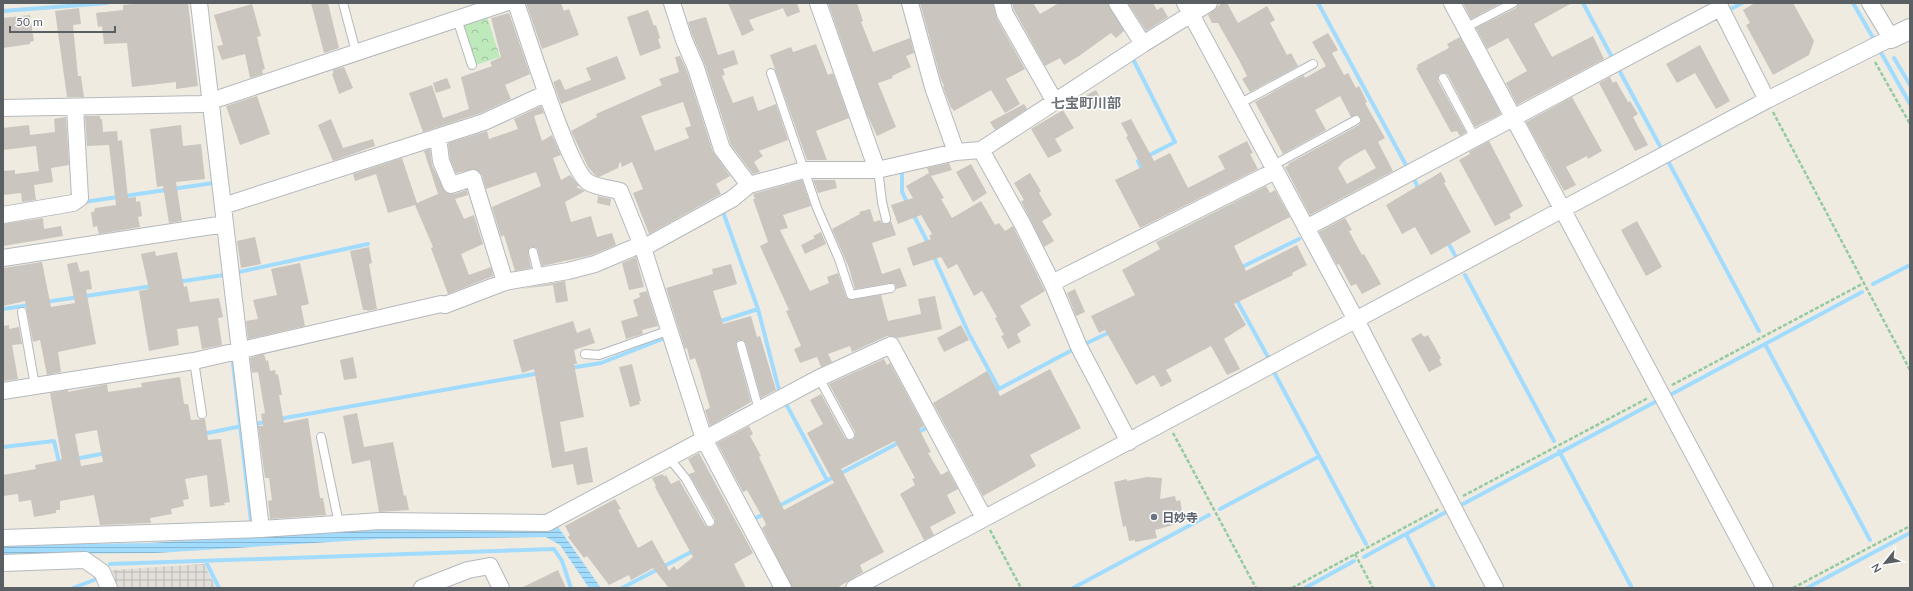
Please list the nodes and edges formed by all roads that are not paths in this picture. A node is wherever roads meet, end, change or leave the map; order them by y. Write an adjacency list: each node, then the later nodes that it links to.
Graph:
1 (199, 3): 28 (street)
2 (343, 3): 21 (lane)
3 (505, 3): 16 (street)
4 (516, 3): 26 (street)
5 (672, 3): 42 (street)
6 (818, 3): 39 (street)
7 (910, 3): 38 (street)
8 (1002, 3): 29 (street)
9 (1117, 3): 19 (street)
10 (1209, 3): 15 (street)
11 (1452, 3): 17 (street)
12 (1513, 3): 17 (lane)
13 (1870, 3): 20 (street)
14 (1719, 6): 27 (street); 33 (street)
15 (1188, 8): 19 (street); 30 (street)
16 (457, 19): 21 (street); 23 (lane)
17 (1465, 28): 33 (street)
18 (1910, 29): 20 (street)
19 (1143, 44): 29 (street)
20 (1878, 45): 27 (street)
21 (356, 52): 28 (street)
22 (1313, 64): 30 (lane)
23 (472, 65)
24 (771, 73): 41 (lane)
25 (1443, 78): 36 (lane)
26 (548, 93): 35 (street); 49 (street)
27 (1767, 100): 44 (street)
28 (211, 101): 31 (street); 43 (street)
29 (1055, 102): 37 (street)
30 (1239, 104): 40 (street)
31 (75, 106): 32 (street); 45 (street)
32 (3, 108)
33 (1513, 117): 36 (street); 44 (street)
34 (1356, 120): 40 (lane)
35 (438, 137): 43 (street); 53 (street)
36 (1475, 138): 48 (street)
37 (981, 150): 38 (street); 54 (street)
38 (956, 152): 39 (street)
39 (877, 169): 41 (street); 46 (lane)
40 (1274, 169): 48 (street); 54 (street)
41 (804, 170): 42 (street); 55 (lane)
42 (749, 185): 49 (street)
43 (223, 206): 47 (street)
44 (1562, 210): 57 (street); 85 (street)
45 (3, 215)
46 (886, 219)
47 (225, 224): 51 (street); 60 (street)
48 (1306, 228): 57 (street)
49 (643, 246): 52 (street); 58 (street)
50 (533, 252): 52 (lane)
51 (3, 258)
52 (539, 276): 53 (street)
53 (505, 282): 60 (street)
54 (1052, 283): 71 (street)
55 (891, 288)
56 (22, 312): 64 (lane)
57 (1356, 320): 71 (street); 84 (street)
58 (670, 330): 61 (lane); 70 (street)
59 (741, 345): 66 (lane)
60 (240, 350): 62 (street); 76 (street)
61 (585, 354)
62 (194, 361): 64 (street); 67 (lane)
63 (819, 378): 66 (street); 68 (lane); 73 (street)
64 (35, 386): 65 (street)
65 (3, 391)
66 (759, 410): 70 (street)
67 (202, 414)
68 (850, 435)
69 (321, 437): 75 (lane)
70 (704, 439): 72 (street); 82 (street)
71 (1129, 442): 73 (street)
72 (669, 458): 74 (lane); 75 (street)
73 (984, 518): 83 (street)
74 (710, 522)
75 (339, 524): 76 (street)
76 (261, 529): 77 (street)
77 (3, 538)
78 (3, 563): 79 (street)
79 (108, 588)
80 (422, 588): 81 (street)
81 (501, 588)
82 (783, 588)
83 (854, 588)
84 (1495, 588)
85 (1765, 588)

